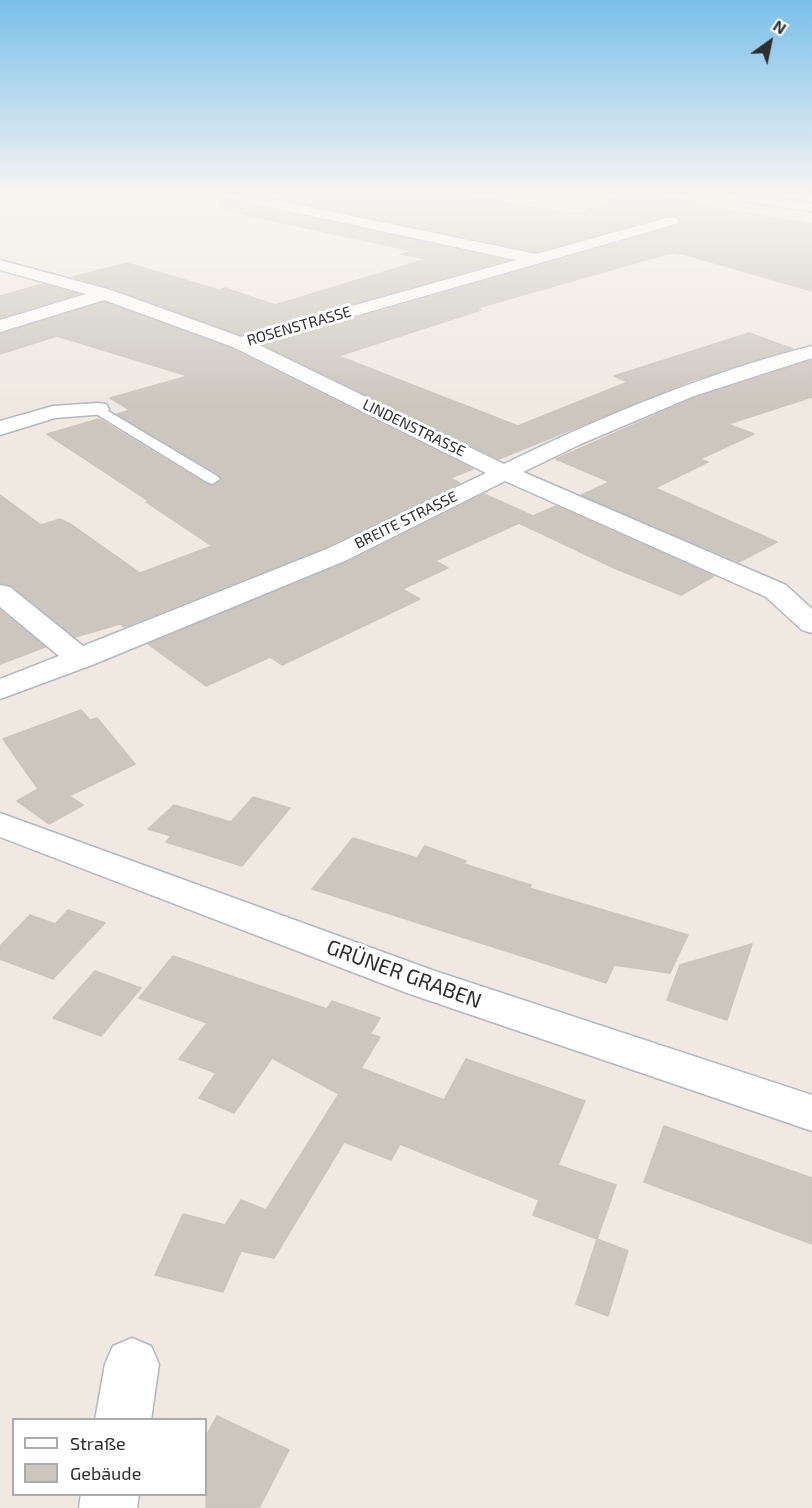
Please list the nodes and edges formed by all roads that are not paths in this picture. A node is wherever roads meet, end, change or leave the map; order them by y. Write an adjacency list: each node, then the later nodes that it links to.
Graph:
1 (1, 265): 3 (street, LINDENSTRASSE)
2 (520, 265): 5 (street, ROSENSTRASSE)
3 (105, 294): 4 (street); 5 (street, LINDENSTRASSE)
4 (0, 326)
5 (240, 343): 9 (street, LINDENSTRASSE)
6 (812, 352): 9 (street, BREITE STRASSE)
7 (98, 409): 8 (street); 10 (lane)
8 (0, 428)
9 (503, 472): 12 (street, LINDENSTRASSE); 13 (street, BREITE STRASSE)
10 (212, 479)
11 (0, 593): 13 (street)
12 (812, 624)
13 (81, 659): 14 (street, BREITE STRASSE)
14 (0, 690)
15 (0, 824): 16 (street, GRÜNER GRABEN)
16 (812, 1113)
17 (132, 1364): 18 (street)
18 (123, 1418)

